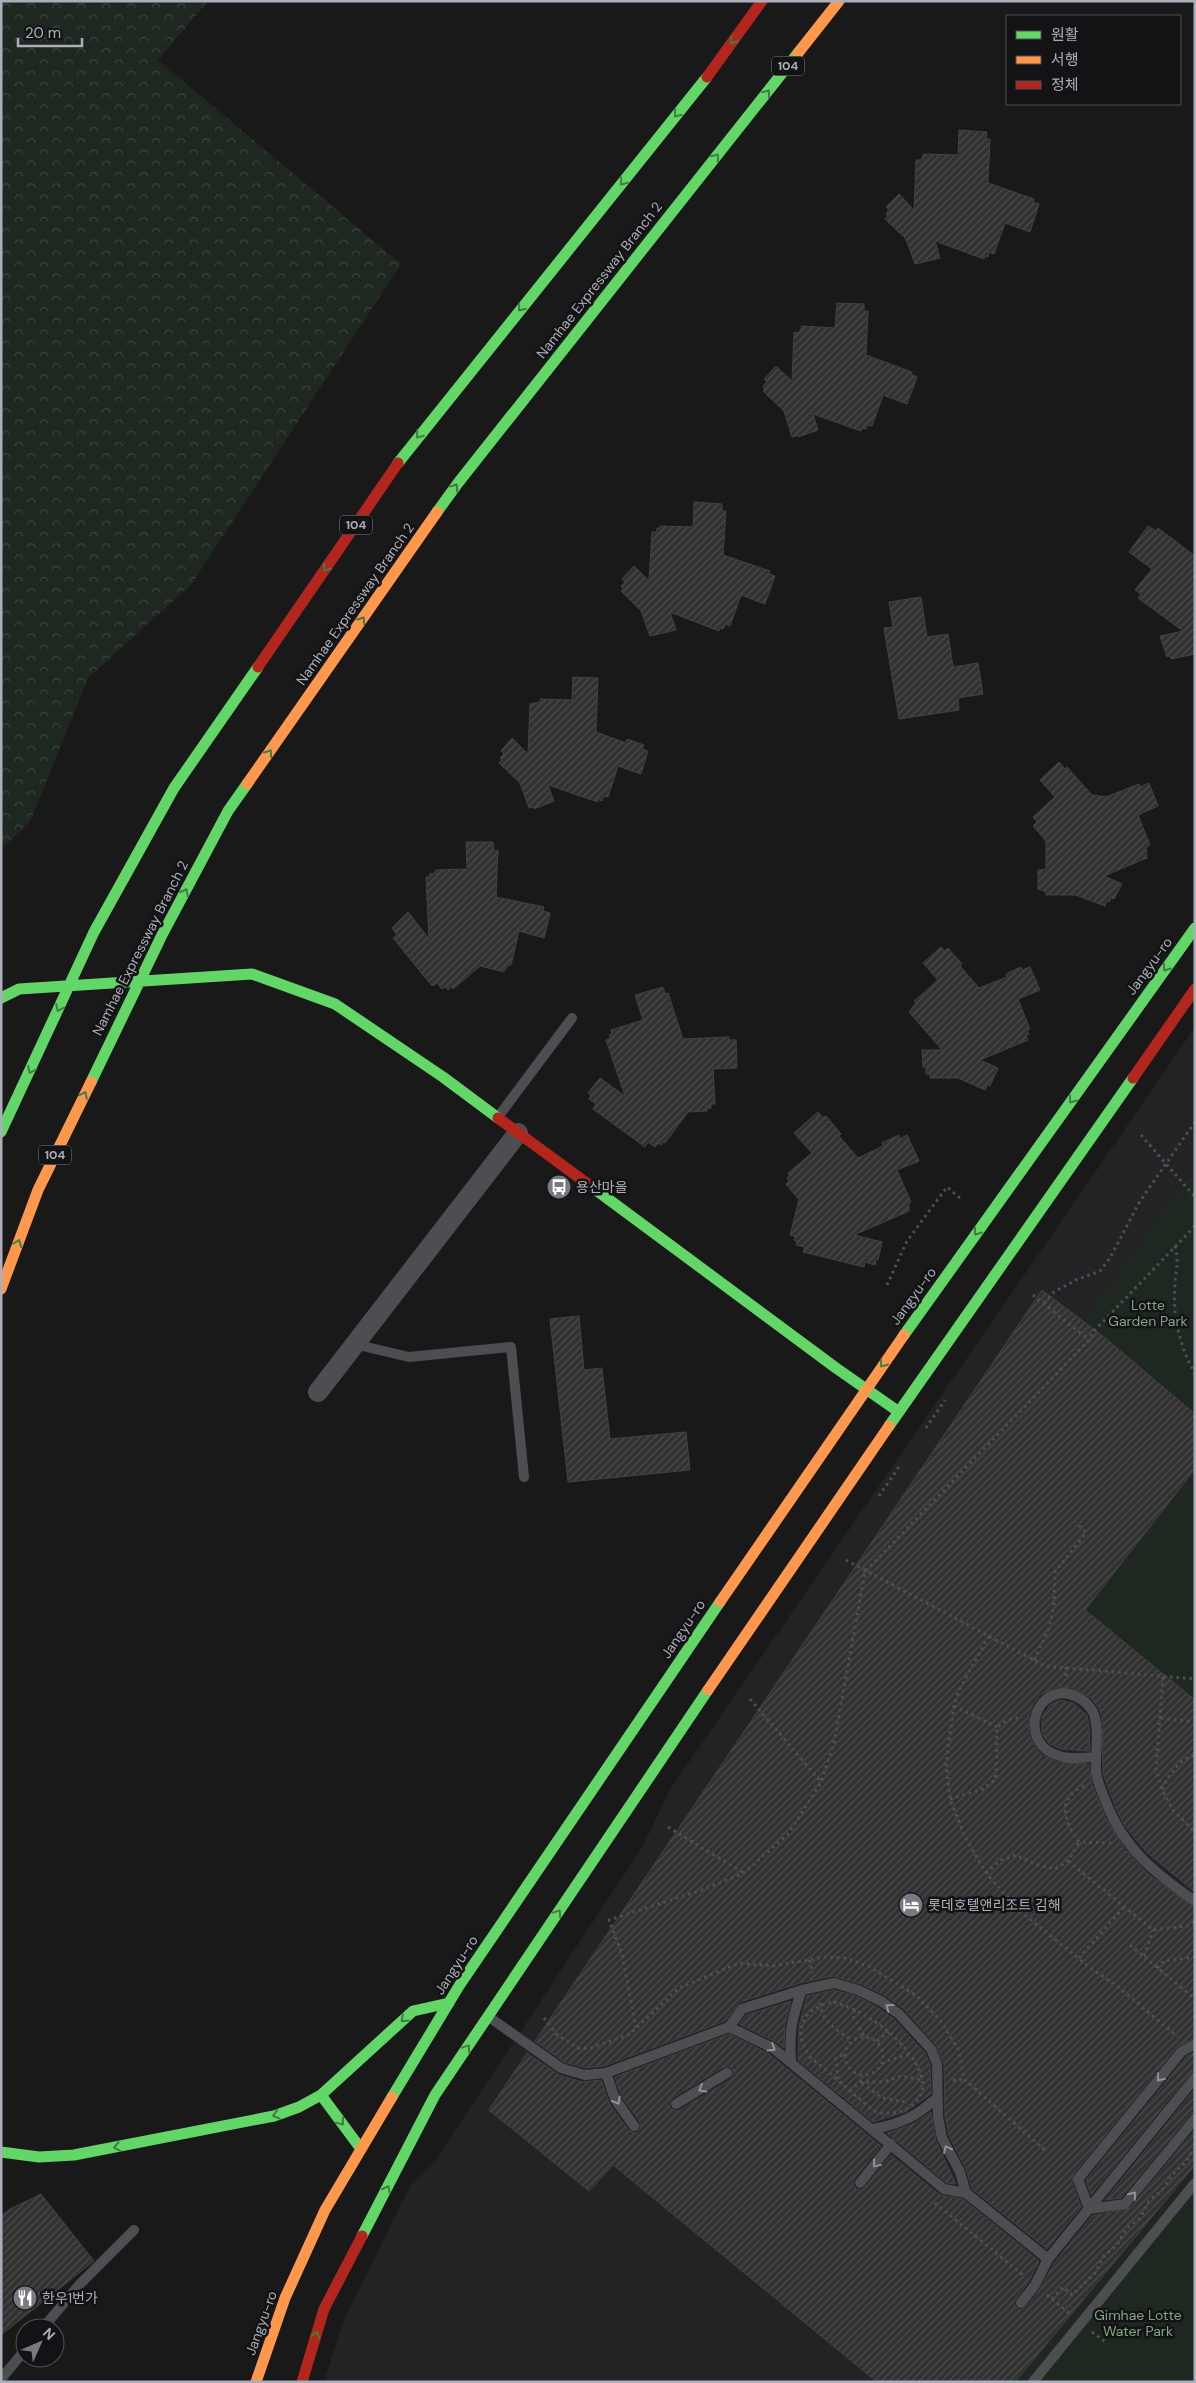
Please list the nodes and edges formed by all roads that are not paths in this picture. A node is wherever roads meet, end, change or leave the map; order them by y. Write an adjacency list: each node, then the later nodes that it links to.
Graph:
1 (762, 1): 8 (main road, 104, one-way to 8)
2 (839, 1): 10 (main road, Namhae Expressway Branch 2 / 104, one-way to 2)
3 (1195, 928): 12 (main road, Jangyu-ro, one-way to 12)
4 (1195, 989): 14 (main road)
5 (1, 998): 7 (main road)
6 (572, 1018): 7 (lane)
7 (498, 1118): 9 (main road)
8 (1, 1132)
9 (518, 1133): 11 (street); 12 (main road)
10 (1, 1289)
11 (354, 1344): 13 (street); 15 (lane)
12 (866, 1388): 14 (main road); 19 (main road, Jangyu-ro)
13 (318, 1392)
14 (899, 1412): 20 (main road, one-way to 14)
15 (524, 1477)
16 (1095, 1756): 16 (lane); 17 (lane)
17 (1195, 1901)
18 (802, 1990): 21 (lane); 23 (lane); 28 (lane, one-way to 18)
19 (449, 2002): 27 (main road, one-way to 27); 34 (main road, Jangyu-ro)
20 (488, 2017): 24 (lane); 47 (main road, one-way to 20)
21 (729, 2027): 23 (lane, one-way to 23); 24 (lane)
22 (1195, 2044): 39 (lane, one-way to 39)
23 (791, 2062): 32 (lane)
24 (606, 2073): 31 (lane, one-way to 31)
25 (727, 2073): 29 (lane, one-way to 29)
26 (1195, 2078): 39 (lane)
27 (321, 2095): 34 (main road, one-way to 34); 35 (main road, one-way to 35)
28 (938, 2097): 32 (lane); 38 (lane, one-way to 28)
29 (676, 2104)
30 (1195, 2119): 39 (lane, one-way to 30)
31 (634, 2126)
32 (873, 2129): 33 (lane)
33 (891, 2144): 36 (lane, one-way to 36); 38 (lane)
34 (361, 2149): 46 (main road, Jangyu-ro)
35 (1, 2152)
36 (860, 2183)
37 (1195, 2183): 48 (lane)
38 (966, 2193): 41 (lane)
39 (1089, 2209): 41 (lane)
40 (134, 2230): 43 (lane)
41 (1048, 2259): 42 (lane)
42 (1021, 2303)
43 (51, 2318)
44 (15, 2362): 45 (lane)
45 (1, 2379)
46 (256, 2382)
47 (302, 2382)
48 (1033, 2382)

